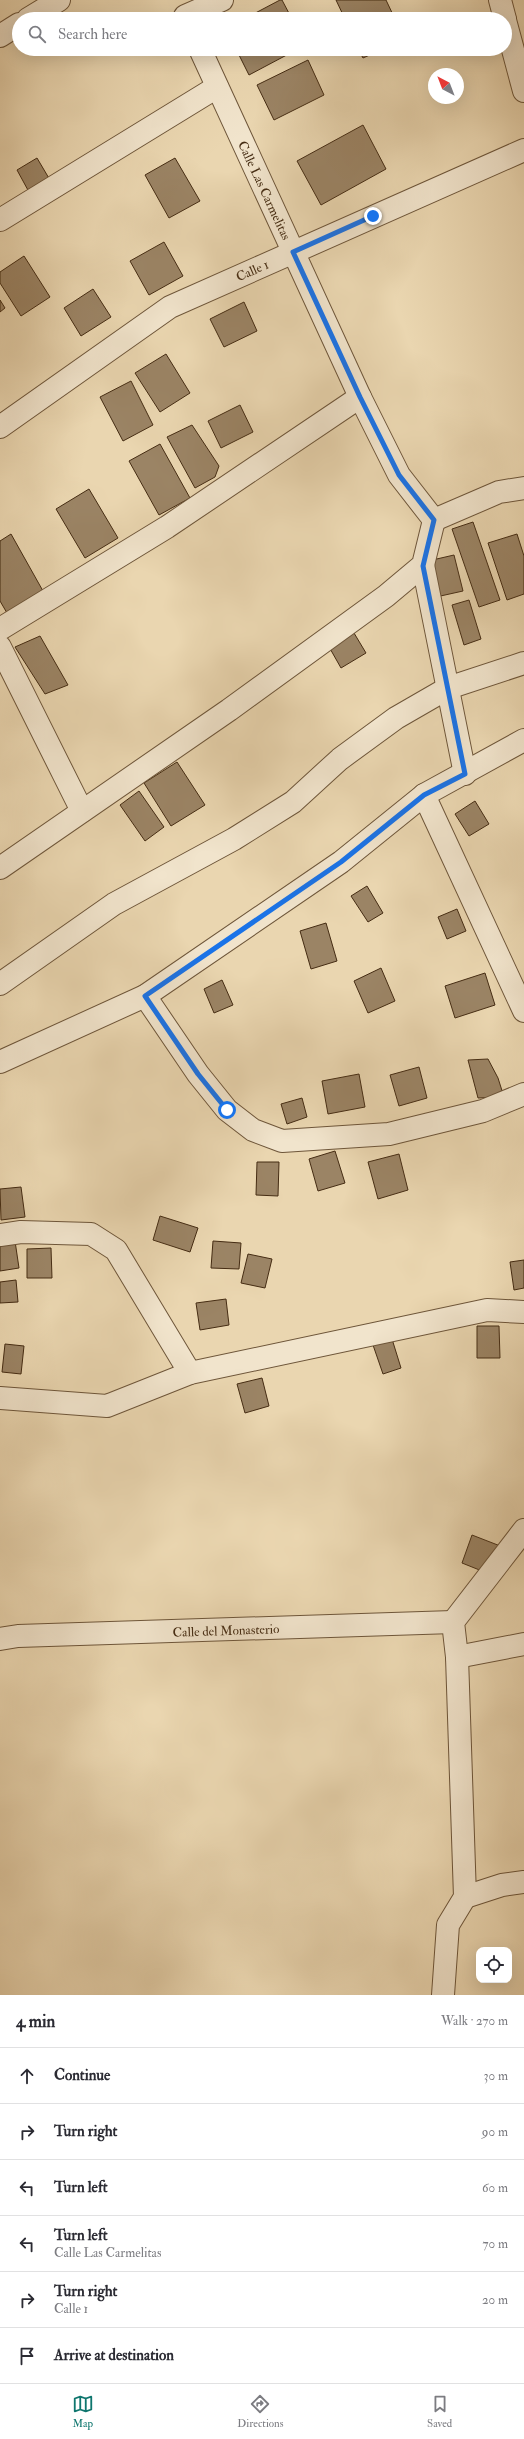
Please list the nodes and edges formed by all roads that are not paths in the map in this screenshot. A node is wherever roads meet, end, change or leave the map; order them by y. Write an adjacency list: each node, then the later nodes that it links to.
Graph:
1 (59, 0): 4 (street)
2 (222, 0): 5 (street)
3 (500, 0): 6 (street)
4 (39, 12)
5 (183, 12)
6 (503, 12)
7 (12, 28): 8 (street)
8 (0, 36)
9 (512, 46): 12 (street)
10 (203, 56): 11 (street, Calle Las Carmelitas)
11 (217, 86): 14 (street); 15 (street, Calle Las Carmelitas)
12 (524, 91)
13 (524, 150): 15 (street, Calle 1)
14 (0, 220)
15 (293, 252): 16 (street, Calle Las Carmelitas); 17 (street, Calle 1)
16 (360, 397): 19 (street, Calle Las Carmelitas); 21 (street)
17 (0, 427)
18 (524, 488): 19 (street)
19 (434, 520): 20 (street)
20 (423, 566): 24 (street); 28 (street)
21 (0, 629)
22 (0, 647): 28 (street)
23 (524, 662): 24 (street)
24 (448, 688): 26 (street); 30 (street)
25 (524, 740): 26 (street)
26 (465, 774): 27 (street)
27 (424, 795): 31 (street); 32 (street)
28 (82, 811): 29 (street)
29 (0, 868)
30 (0, 984)
31 (145, 996): 33 (street); 34 (street)
32 (524, 1011)
33 (0, 1062)
34 (524, 1094)
35 (0, 1235): 37 (street)
36 (524, 1312): 37 (street)
37 (190, 1373): 38 (street)
38 (0, 1398)
39 (524, 1530): 40 (street)
40 (453, 1622): 41 (street, Calle del Monasterio); 43 (street)
41 (0, 1639)
42 (524, 1644): 43 (street)
43 (457, 1657): 45 (street)
44 (524, 1882): 45 (street)
45 (465, 1897): 46 (street)
46 (443, 1995)

